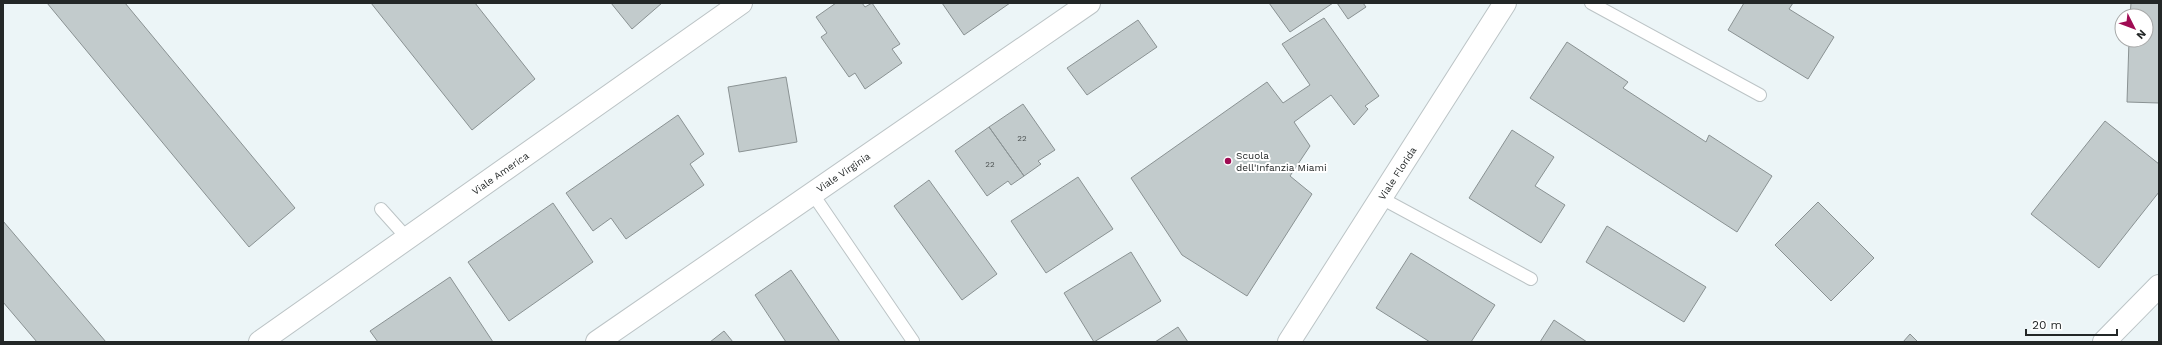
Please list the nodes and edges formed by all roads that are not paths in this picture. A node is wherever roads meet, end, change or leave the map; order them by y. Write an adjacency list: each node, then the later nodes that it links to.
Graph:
1 (741, 3): 11 (street, Viale America)
2 (1089, 3): 8 (street, Viale Virginia)
3 (1486, 3): 6 (street)
4 (1505, 3): 6 (street, Viale Florida)
5 (1591, 3): 7 (lane)
6 (1487, 32): 9 (street, Viale Florida)
7 (1760, 95)
8 (812, 193): 14 (lane); 16 (street, Viale Virginia)
9 (1381, 198): 12 (lane); 17 (street, Viale Florida)
10 (381, 209): 11 (lane)
11 (407, 238): 15 (street, Viale America)
12 (1531, 279)
13 (2159, 286): 18 (street)
14 (913, 341)
15 (260, 342)
16 (597, 342)
17 (1289, 342)
18 (2104, 342)

